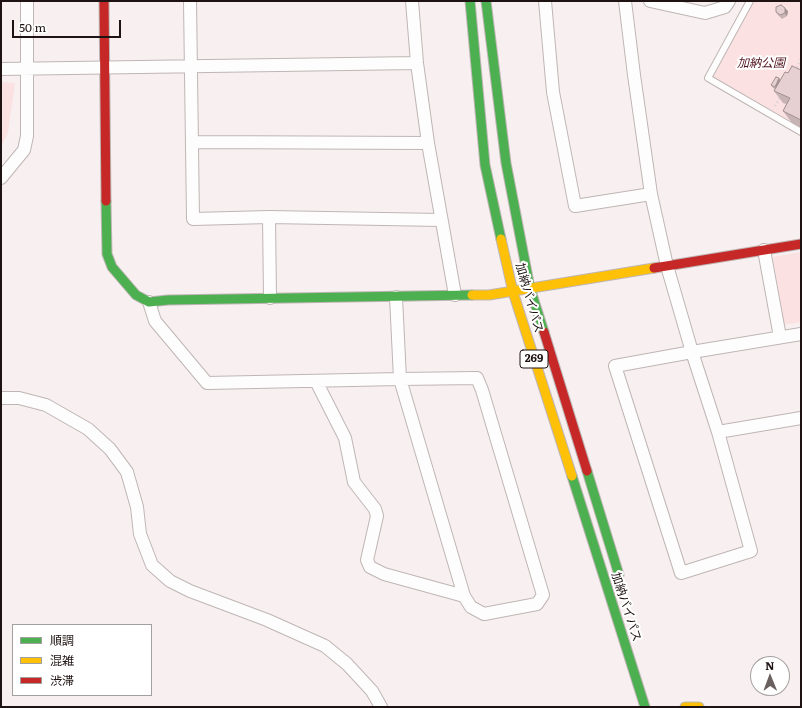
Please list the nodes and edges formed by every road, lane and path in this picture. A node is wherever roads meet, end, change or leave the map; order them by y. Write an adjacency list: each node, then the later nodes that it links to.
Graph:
1 (27, 1): 16 (street)
2 (104, 1): 15 (main road)
3 (190, 1): 14 (street)
4 (412, 1): 13 (street)
5 (470, 1): 32 (main road, 加納バイパス / 269)
6 (486, 1): 31 (main road, 加納バイパス / 269)
7 (544, 1): 25 (street)
8 (625, 1): 25 (street)
9 (650, 1): 10 (street)
10 (729, 1)
11 (750, 1): 20 (lane)
12 (801, 59): 18 (path)
13 (417, 63): 14 (street); 23 (street)
14 (191, 66): 15 (street); 22 (street)
15 (105, 67): 16 (street); 36 (main road)
16 (28, 68): 17 (street); 24 (street)
17 (1, 69)
18 (793, 73)
19 (782, 94): 20 (path)
20 (770, 115): 21 (lane)
21 (801, 132)
22 (192, 142): 23 (street); 26 (street)
23 (428, 143): 27 (street)
24 (1, 178)
25 (651, 194): 30 (street)
26 (270, 217): 27 (street); 35 (street)
27 (441, 220): 33 (street)
28 (801, 244): 29 (main road)
29 (764, 250): 30 (main road); 38 (street)
30 (667, 266): 31 (main road); 39 (street)
31 (530, 288): 32 (main road); 45 (main road, 加納バイパス / 269)
32 (513, 292): 33 (main road); 48 (main road, 加納バイパス / 269)
33 (456, 295): 34 (main road)
34 (396, 297): 35 (main road); 40 (street)
35 (270, 298): 36 (main road)
36 (149, 302): 41 (street)
37 (801, 334): 38 (street)
38 (780, 337): 39 (street)
39 (692, 352): 44 (street); 44 (street)
40 (400, 379): 41 (street); 46 (street); 46 (street)
41 (316, 381): 46 (street)
42 (1, 398): 47 (street)
43 (801, 418): 44 (street)
44 (718, 432)
45 (622, 585)
46 (464, 596)
47 (381, 707)
48 (645, 707)
49 (685, 707): 50 (main road)
50 (699, 707)

